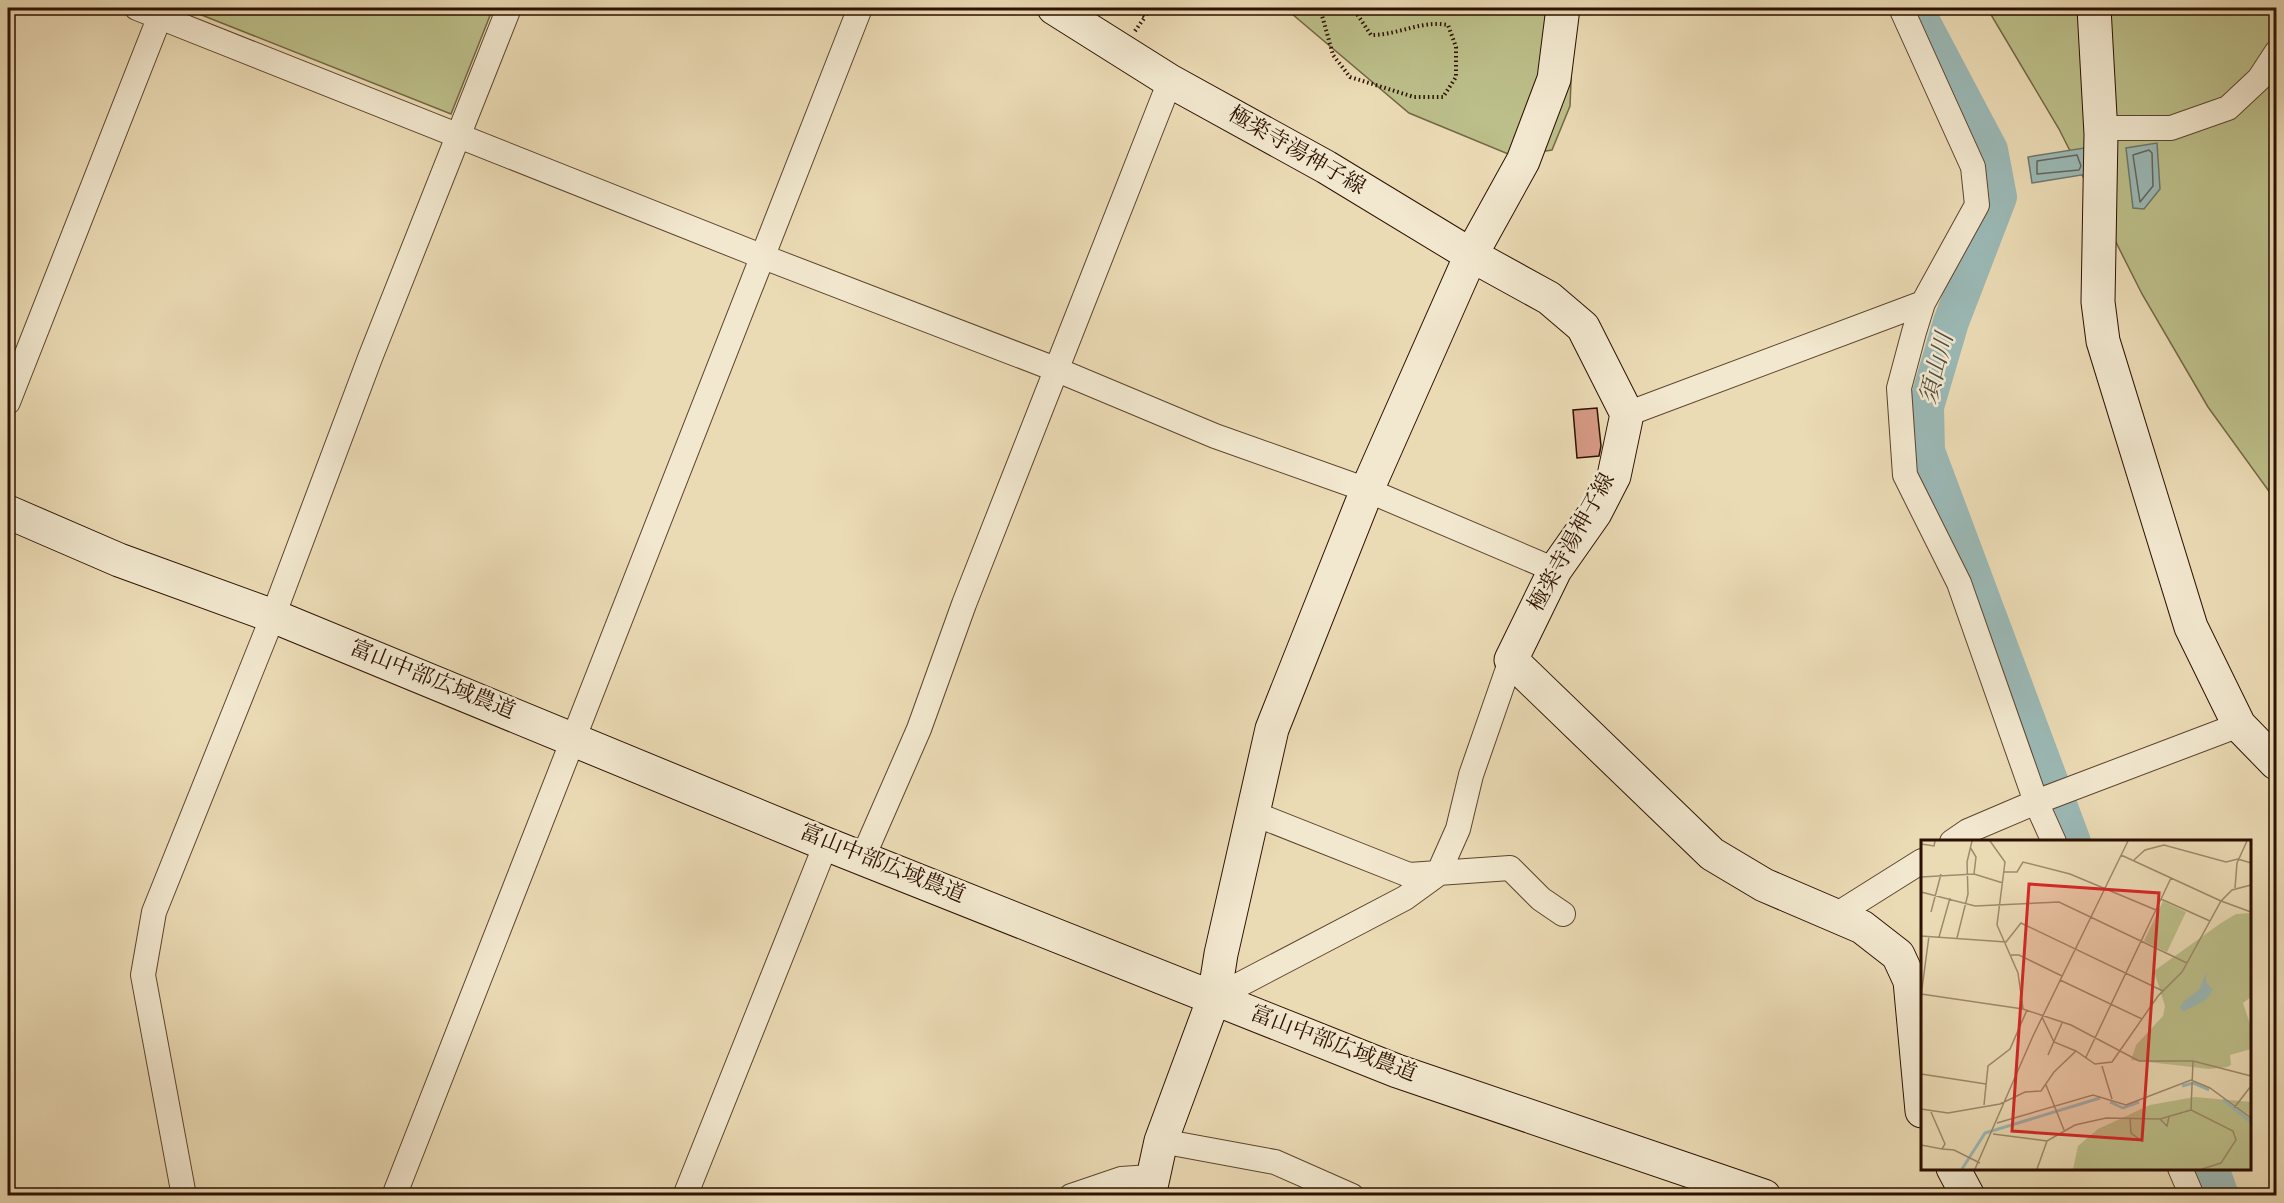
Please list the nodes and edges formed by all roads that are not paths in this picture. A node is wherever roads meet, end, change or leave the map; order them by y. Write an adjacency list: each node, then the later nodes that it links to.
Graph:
1 (137, 8): 8 (street)
2 (509, 8): 12 (street)
3 (860, 8): 14 (street)
4 (1054, 8): 10 (street, 極楽寺湯神子線)
5 (1563, 8): 13 (street)
6 (1901, 8): 15 (street)
7 (2094, 8): 11 (street)
8 (160, 16): 12 (street); 17 (street)
9 (2277, 53): 11 (street)
10 (1170, 81): 13 (street, 極楽寺湯神子線); 16 (street)
11 (2101, 128): 24 (street)
12 (458, 136): 14 (street); 22 (street)
13 (1471, 255): 18 (street, 極楽寺湯神子線); 19 (street)
14 (761, 256): 16 (street); 25 (street)
15 (1923, 303): 18 (street); 27 (street)
16 (1055, 369): 19 (street); 32 (street)
17 (8, 402)
18 (1627, 414): 21 (street, 極楽寺湯神子線)
19 (1367, 490): 21 (street); 28 (street)
20 (8, 512): 22 (street, 富山中部広域農道)
21 (1555, 570): 23 (street, 極楽寺湯神子線)
22 (273, 616): 25 (street, 富山中部広域農道); 43 (street)
23 (1511, 660): 34 (street); 36 (street)
24 (2239, 725): 26 (street); 27 (street)
25 (572, 738): 31 (street, 富山中部広域農道); 44 (street)
26 (2277, 763)
27 (2036, 801): 29 (street); 30 (street)
28 (1255, 814): 34 (street); 37 (street)
29 (1955, 840)
30 (2053, 840)
31 (826, 844): 32 (street, 富山中部広域農道); 45 (street)
32 (863, 857): 37 (street, 富山中部広域農道)
33 (1921, 862): 36 (street)
34 (1438, 874): 35 (street); 37 (street)
35 (1563, 914)
36 (1836, 915): 38 (street)
37 (1214, 998): 39 (street); 48 (street, 富山中部広域農道)
38 (1921, 1092)
39 (1161, 1141): 42 (street); 47 (street)
40 (1954, 1170): 49 (street)
41 (2181, 1170): 50 (street)
42 (1150, 1186): 46 (street)
43 (183, 1196)
44 (394, 1196)
45 (686, 1196)
46 (1071, 1196)
47 (1352, 1196)
48 (1764, 1196)
49 (1968, 1196)
50 (2192, 1196)

